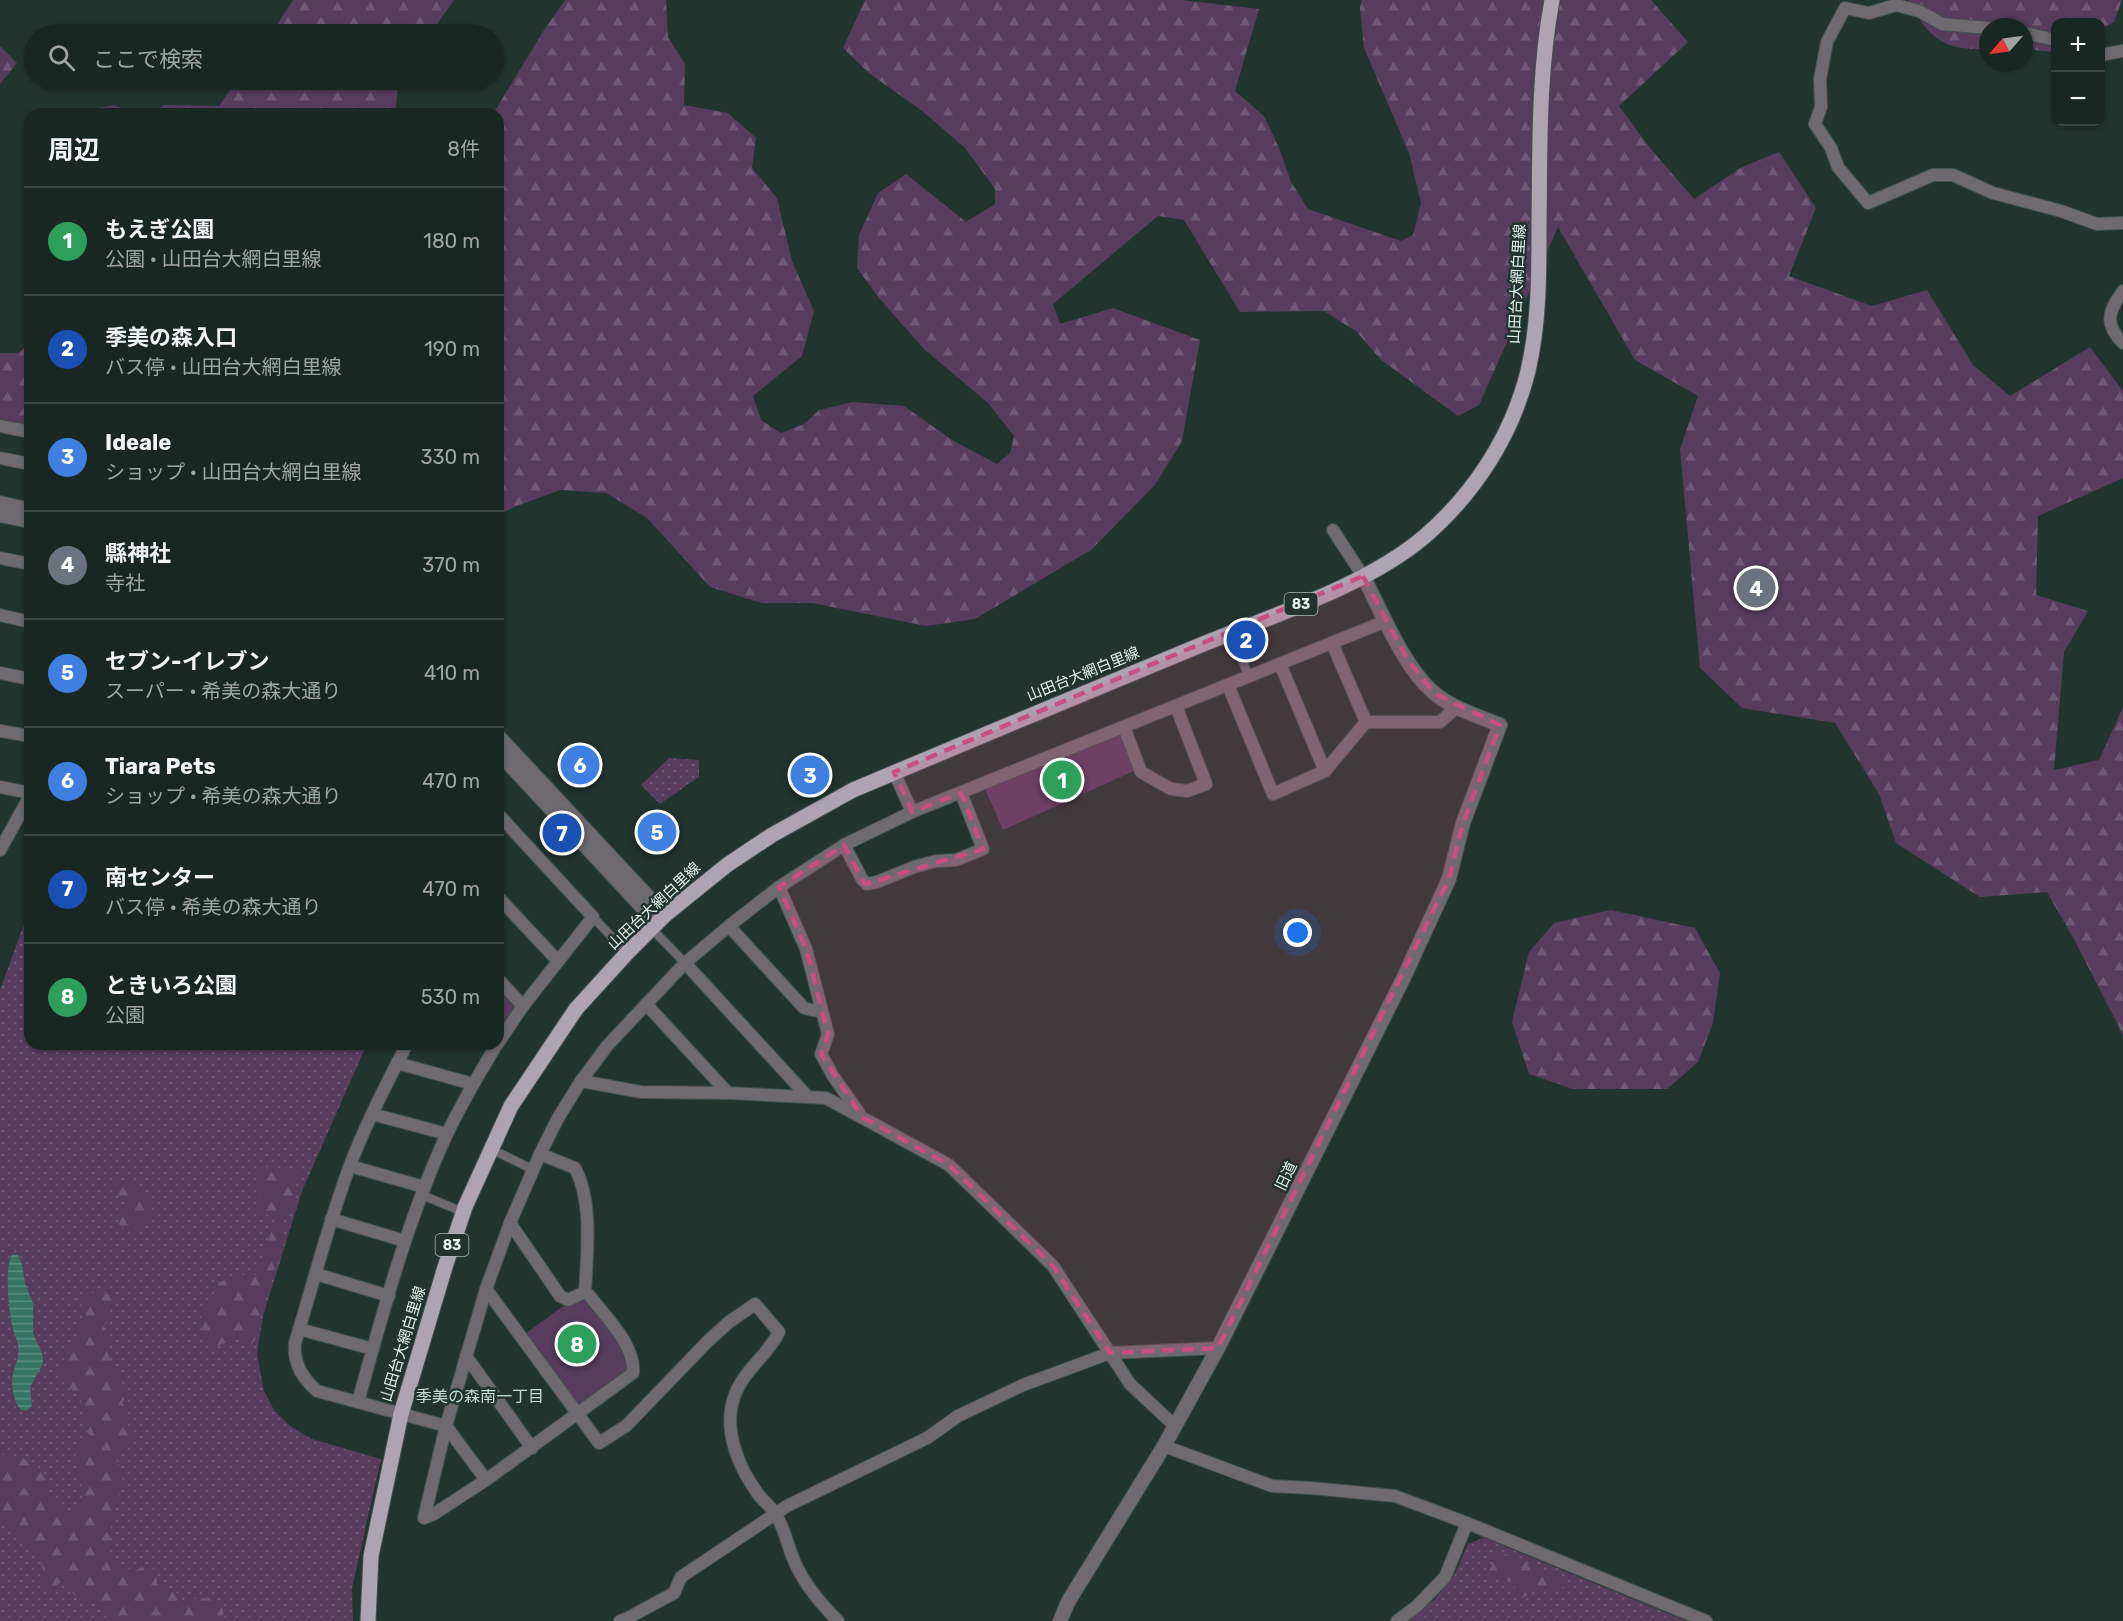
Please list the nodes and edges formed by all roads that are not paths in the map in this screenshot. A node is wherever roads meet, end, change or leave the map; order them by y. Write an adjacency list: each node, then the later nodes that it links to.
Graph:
1 (1552, 0): 21 (main road, 山田台大網白里線 / 83)
2 (1979, 27): 7 (street)
3 (2033, 35): 4 (street)
4 (2051, 39)
5 (2123, 51): 6 (street)
6 (2105, 54)
7 (2123, 223)
8 (2123, 291): 9 (street)
9 (2123, 343)
10 (0, 426): 11 (street)
11 (24, 431)
12 (0, 458): 13 (street)
13 (24, 463)
14 (0, 503): 15 (street)
15 (24, 509)
16 (0, 515): 17 (street)
17 (24, 520)
18 (1333, 530): 21 (street)
19 (0, 558): 20 (street)
20 (24, 563)
21 (1363, 576): 24 (street); 25 (main road, 山田台大網白里線 / 83)
22 (0, 615): 23 (street)
23 (24, 621)
24 (1386, 621): 26 (street); 33 (street)
25 (1230, 633): 29 (street); 42 (main road, 山田台大網白里線 / 83)
26 (1332, 643): 27 (street); 34 (street)
27 (1280, 664): 29 (street); 41 (street)
28 (0, 673): 30 (street)
29 (1249, 676): 31 (street)
30 (24, 678)
31 (1228, 685): 32 (street); 41 (street)
32 (1176, 706): 35 (street); 35 (street)
33 (1457, 707): 34 (street); 90 (street, 旧道)
34 (1366, 722): 41 (street)
35 (1124, 727): 45 (street)
36 (0, 731): 37 (street)
37 (24, 735)
38 (504, 744): 40 (street)
39 (504, 756): 40 (street)
40 (522, 770): 54 (street)
41 (1325, 771)
42 (894, 772): 47 (street); 54 (main road, 山田台大網白里線 / 83)
43 (0, 787): 44 (street)
44 (24, 793)
45 (961, 793): 47 (street); 49 (street)
46 (24, 805): 50 (street)
47 (912, 812): 49 (street)
48 (504, 821): 53 (street)
49 (844, 845): 51 (street)
50 (1, 846)
51 (779, 887): 55 (street); 62 (street)
52 (504, 903): 57 (street)
53 (593, 917): 56 (street); 57 (street)
54 (658, 922): 56 (main road, 山田台大網白里線 / 83); 58 (street)
55 (729, 926): 58 (street); 62 (street)
56 (627, 953): 76 (main road, 山田台大網白里線 / 83)
57 (558, 961): 61 (street)
58 (685, 963): 60 (street); 71 (street)
59 (504, 985): 61 (street)
60 (646, 1004): 67 (street); 69 (street)
61 (524, 1006): 63 (street)
62 (822, 1011): 70 (street)
63 (504, 1032)
64 (404, 1050): 66 (street)
65 (492, 1050): 68 (street)
66 (397, 1063): 68 (street); 73 (street)
67 (581, 1081): 69 (street); 77 (street)
68 (473, 1084): 75 (street)
69 (728, 1093): 71 (street)
70 (846, 1094): 72 (street); 74 (street)
71 (808, 1097): 72 (street)
72 (835, 1103): 74 (street)
73 (372, 1114): 75 (street); 78 (street)
74 (862, 1117): 92 (street)
75 (447, 1134): 80 (street)
76 (491, 1149): 79 (street); 81 (main road, 山田台大網白里線 / 83)
77 (540, 1155): 79 (street); 87 (street)
78 (350, 1166): 80 (street); 82 (street)
79 (534, 1170): 83 (street)
80 (423, 1191): 81 (street); 84 (street)
81 (463, 1212): 95 (main road, 山田台大網白里線 / 83)
82 (331, 1219): 84 (street); 85 (street)
83 (510, 1223): 86 (street); 87 (street)
84 (405, 1241): 88 (street)
85 (316, 1274): 88 (street); 89 (street)
86 (486, 1289): 93 (street); 96 (street)
87 (585, 1292): 96 (street)
88 (389, 1296): 91 (street)
89 (299, 1329): 91 (street); 94 (street)
90 (1218, 1348): 92 (street); 98 (street, 旧道)
91 (373, 1349): 94 (street)
92 (1110, 1353): 98 (street); 102 (street)
93 (466, 1356): 97 (street); 100 (street)
94 (358, 1402): 95 (street)
95 (401, 1414): 97 (street); 104 (main road, 山田台大網白里線 / 83)
96 (578, 1414): 100 (street); 102 (street)
97 (446, 1426): 101 (street); 101 (street)
98 (1175, 1426): 99 (street, 旧道)
99 (1164, 1446): 103 (street); 107 (street, 旧道)
100 (532, 1448): 101 (street)
101 (486, 1480)
102 (776, 1514): 105 (street); 106 (street)
103 (1467, 1523): 108 (street); 109 (street)
104 (368, 1621)
105 (620, 1621)
106 (838, 1621)
107 (1060, 1621)
108 (1397, 1621)
109 (1706, 1621)

